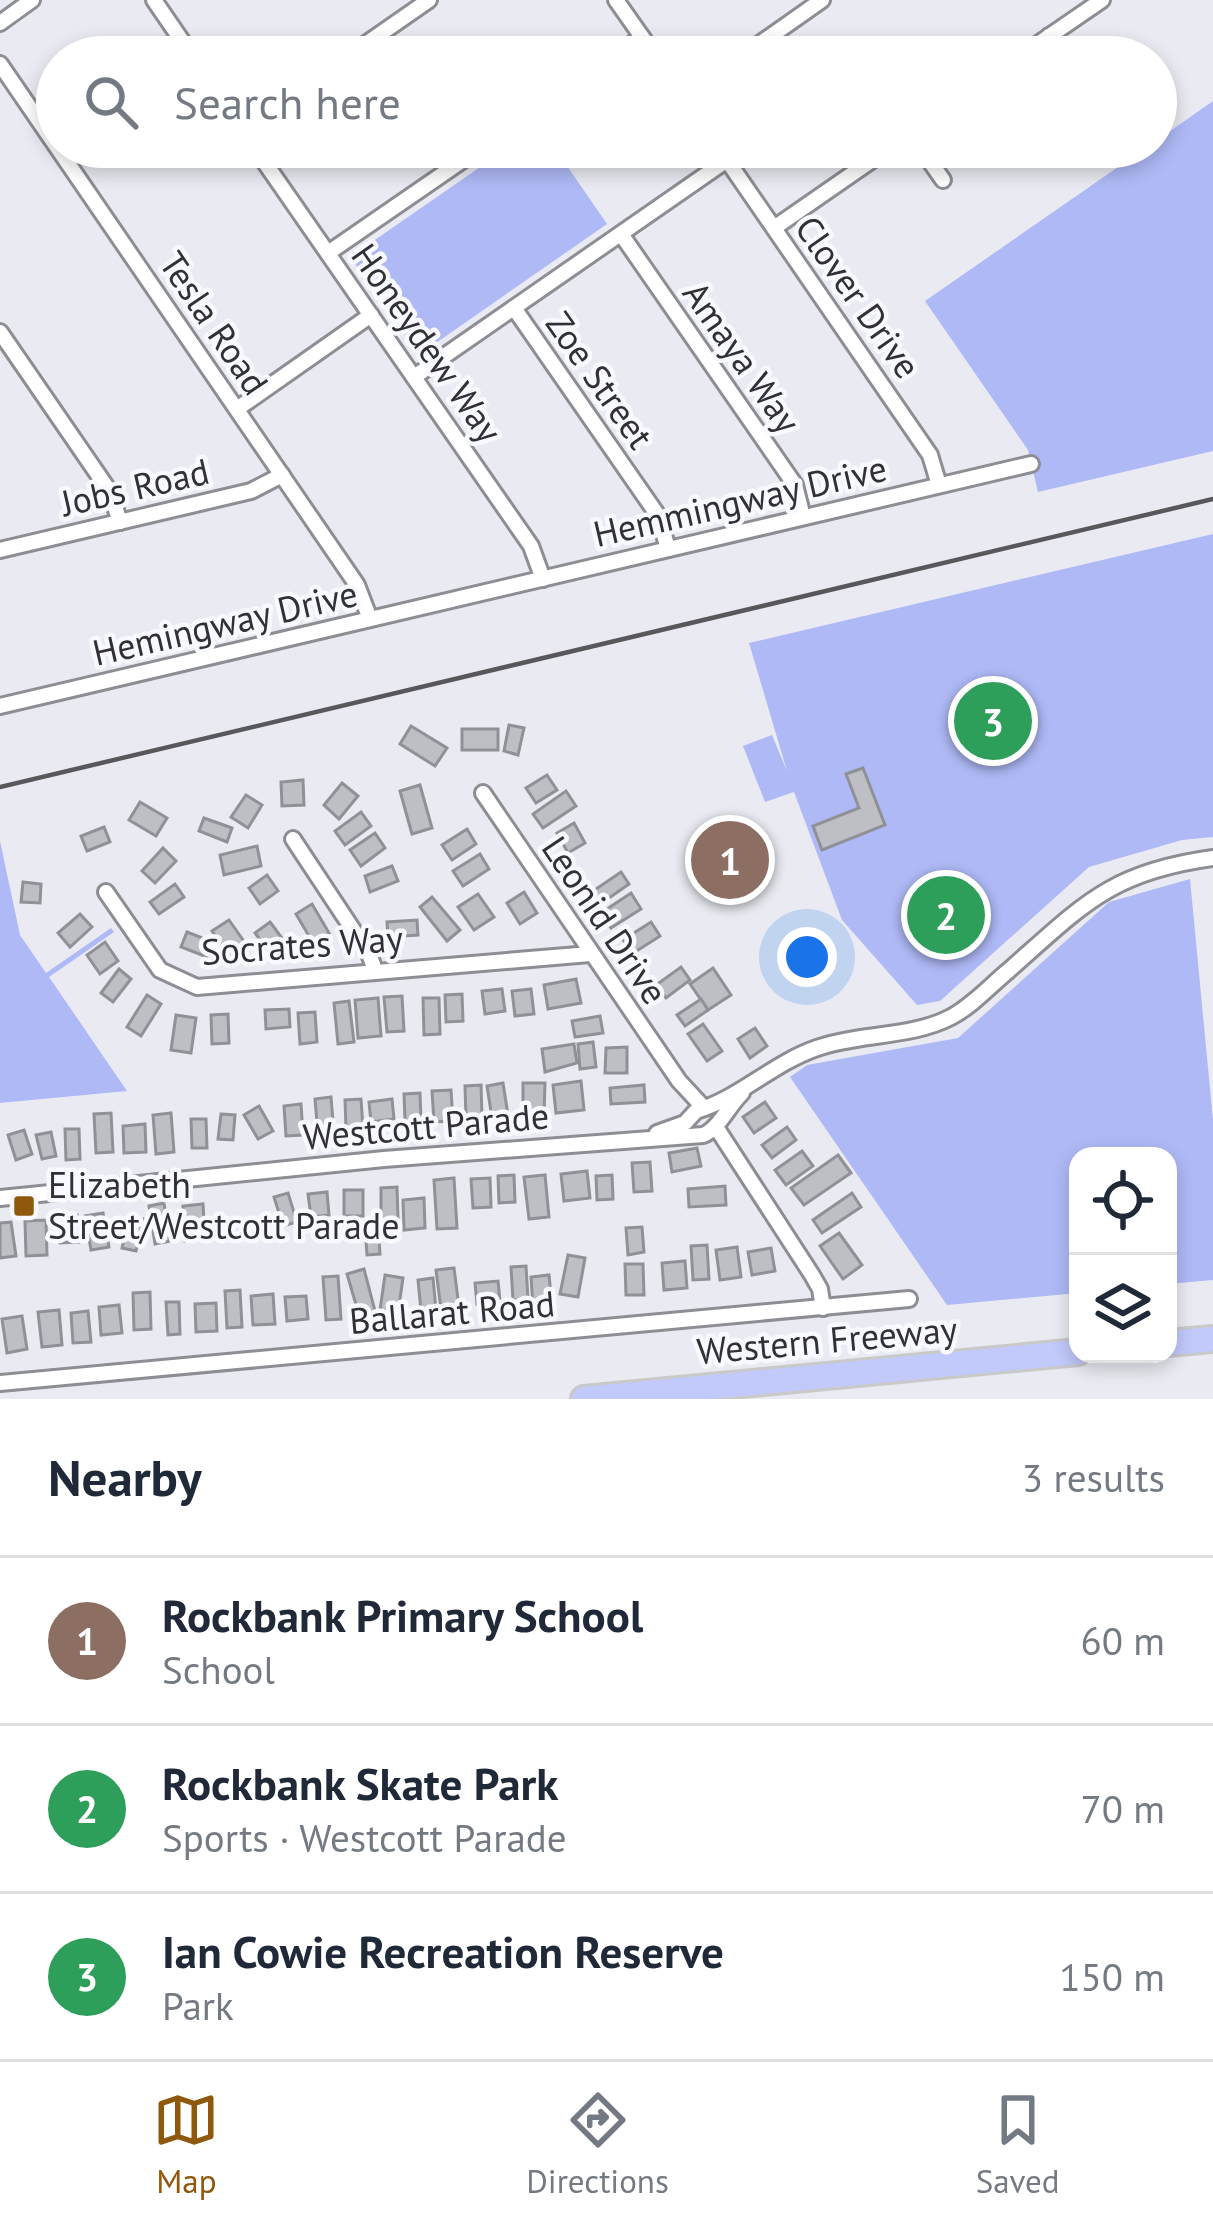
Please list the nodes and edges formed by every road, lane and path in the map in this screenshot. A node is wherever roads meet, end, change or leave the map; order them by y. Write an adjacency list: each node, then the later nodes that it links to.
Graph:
1 (32, 0): 7 (street)
2 (430, 0): 9 (street)
3 (616, 0): 10 (street)
4 (822, 0): 11 (street)
5 (1102, 0): 12 (street)
6 (156, 1): 8 (street)
7 (0, 23)
8 (179, 36)
9 (378, 36)
10 (641, 36)
11 (771, 36)
12 (1049, 36)
13 (0, 64): 14 (street, Tesla Road)
14 (36, 116)
15 (71, 168): 30 (street, Tesla Road)
16 (269, 168): 25 (street, Honeydew Way)
17 (451, 168): 25 (street)
18 (705, 168): 24 (street)
19 (733, 168): 23 (street, Clover Drive)
20 (860, 168): 23 (street)
21 (935, 168): 22 (street)
22 (943, 180)
23 (774, 228): 33 (street, Clover Drive)
24 (621, 234): 26 (street); 34 (street, Amaya Way)
25 (328, 253): 27 (street, Honeydew Way)
26 (514, 308): 29 (street); 36 (street, Zoe Street)
27 (371, 315): 29 (street, Honeydew Way); 30 (street)
28 (0, 332): 35 (street)
29 (414, 377): 38 (street, Honeydew Way)
30 (237, 409): 32 (street, Tesla Road)
31 (1031, 464): 33 (street, Hemmingway Drive)
32 (281, 475): 35 (street, Jobs Road); 40 (street, Tesla Road)
33 (939, 485): 34 (street, Hemmingway Drive)
34 (803, 518): 36 (street, Hemmingway Drive)
35 (120, 522): 37 (street, Jobs Road)
36 (668, 549): 38 (street, Hemmingway Drive)
37 (0, 550)
38 (543, 579): 39 (street, Hemmingway Drive)
39 (463, 597): 40 (street, Hemingway Drive)
40 (370, 620): 41 (street, Hemingway Drive)
41 (0, 706)
42 (483, 793): 46 (street, Leonid Drive)
43 (293, 838): 47 (street)
44 (1213, 858): 50 (street)
45 (106, 892): 47 (street, Socrates Way)
46 (586, 947): 47 (street, Socrates Way); 48 (street, Leonid Drive)
47 (375, 970)
48 (679, 1081): 49 (street, Leonid Drive); 50 (street, Leonid Drive)
49 (690, 1119): 50 (street, Leonid Drive); 51 (street, Westcott Parade)
50 (708, 1123): 51 (street, Westcott Parade); 54 (street, Leonid Drive)
51 (643, 1138): 52 (street, Westcott Parade)
52 (0, 1198)
53 (909, 1300): 54 (street, Ballarat Road)
54 (823, 1308): 58 (street, Ballarat Road)
55 (1213, 1339): 56 (highway)
56 (1177, 1342)
57 (1069, 1353): 59 (highway, Western Freeway)
58 (0, 1383)
59 (584, 1399)

